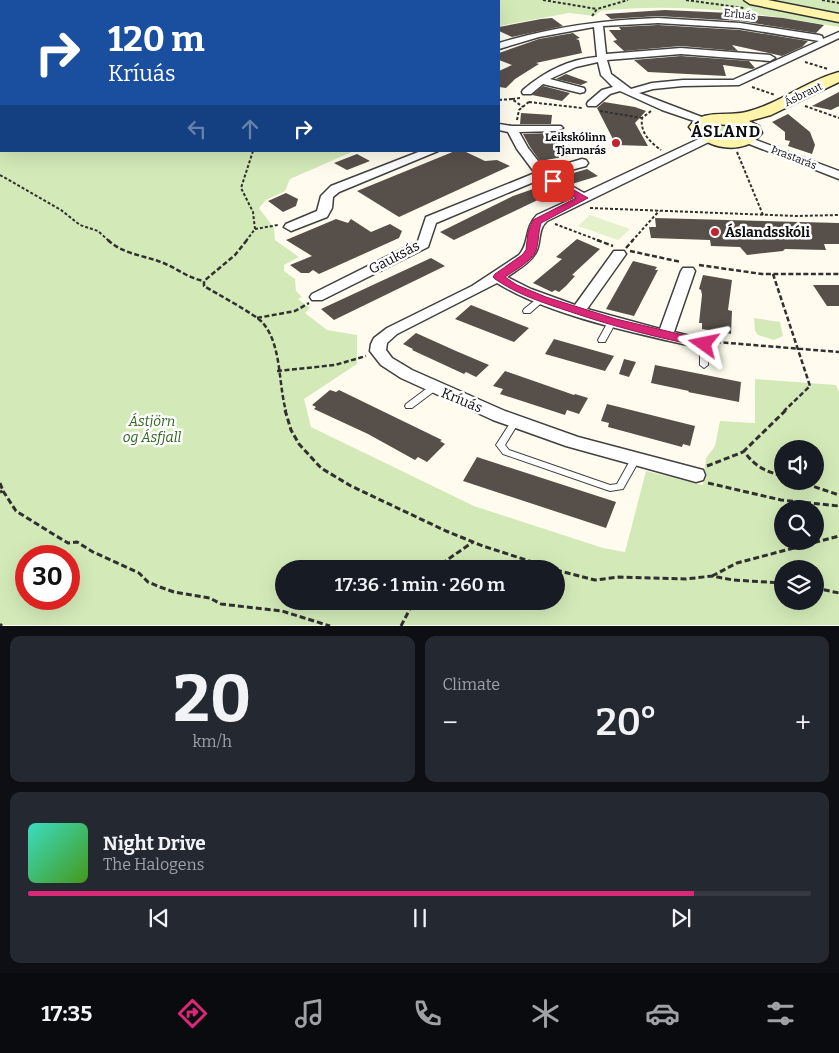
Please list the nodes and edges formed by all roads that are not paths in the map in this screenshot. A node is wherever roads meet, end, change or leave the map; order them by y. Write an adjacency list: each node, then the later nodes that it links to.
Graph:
1 (750, 0): 2 (street)
2 (839, 18)
3 (594, 25): 5 (street, Erluás); 6 (street, Erluás); 7 (street)
4 (839, 35): 14 (street)
5 (818, 38)
6 (500, 46)
7 (603, 58): 8 (street); 10 (street); 11 (street)
8 (770, 58)
9 (837, 74): 16 (street, Ásbraut)
10 (540, 80): 12 (street); 13 (street)
11 (620, 88): 14 (street); 15 (street)
12 (580, 90)
13 (527, 92)
14 (630, 92): 18 (street)
15 (592, 104)
16 (766, 112): 17 (street, Ásbraut); 22 (street, Ásbraut)
17 (734, 120): 18 (street); 22 (street)
18 (703, 121): 23 (street)
19 (500, 127): 21 (street)
20 (557, 128): 21 (street)
21 (516, 129): 27 (street)
22 (745, 137): 23 (street); 26 (street, Þrastarás)
23 (709, 138): 28 (street)
24 (429, 152): 29 (street)
25 (582, 163): 27 (street, Gauksás)
26 (837, 172)
27 (542, 174): 28 (street); 33 (street, Gauksás)
28 (583, 198): 32 (street)
29 (292, 227)
30 (618, 250): 36 (street)
31 (690, 266): 38 (street)
32 (498, 277): 34 (street); 42 (street, Kríuás)
33 (317, 297)
34 (542, 299): 35 (lane); 36 (street)
35 (527, 311)
36 (578, 311): 37 (street)
37 (612, 322): 38 (street); 39 (lane)
38 (665, 335): 40 (street)
39 (602, 340)
40 (704, 344): 41 (lane)
41 (704, 365)
42 (432, 388): 43 (lane); 44 (street, Kríuás)
43 (409, 406)
44 (514, 422): 45 (street, Kríuás); 45 (lane)
45 (635, 459): 46 (street, Kríuás)
46 (696, 475)

